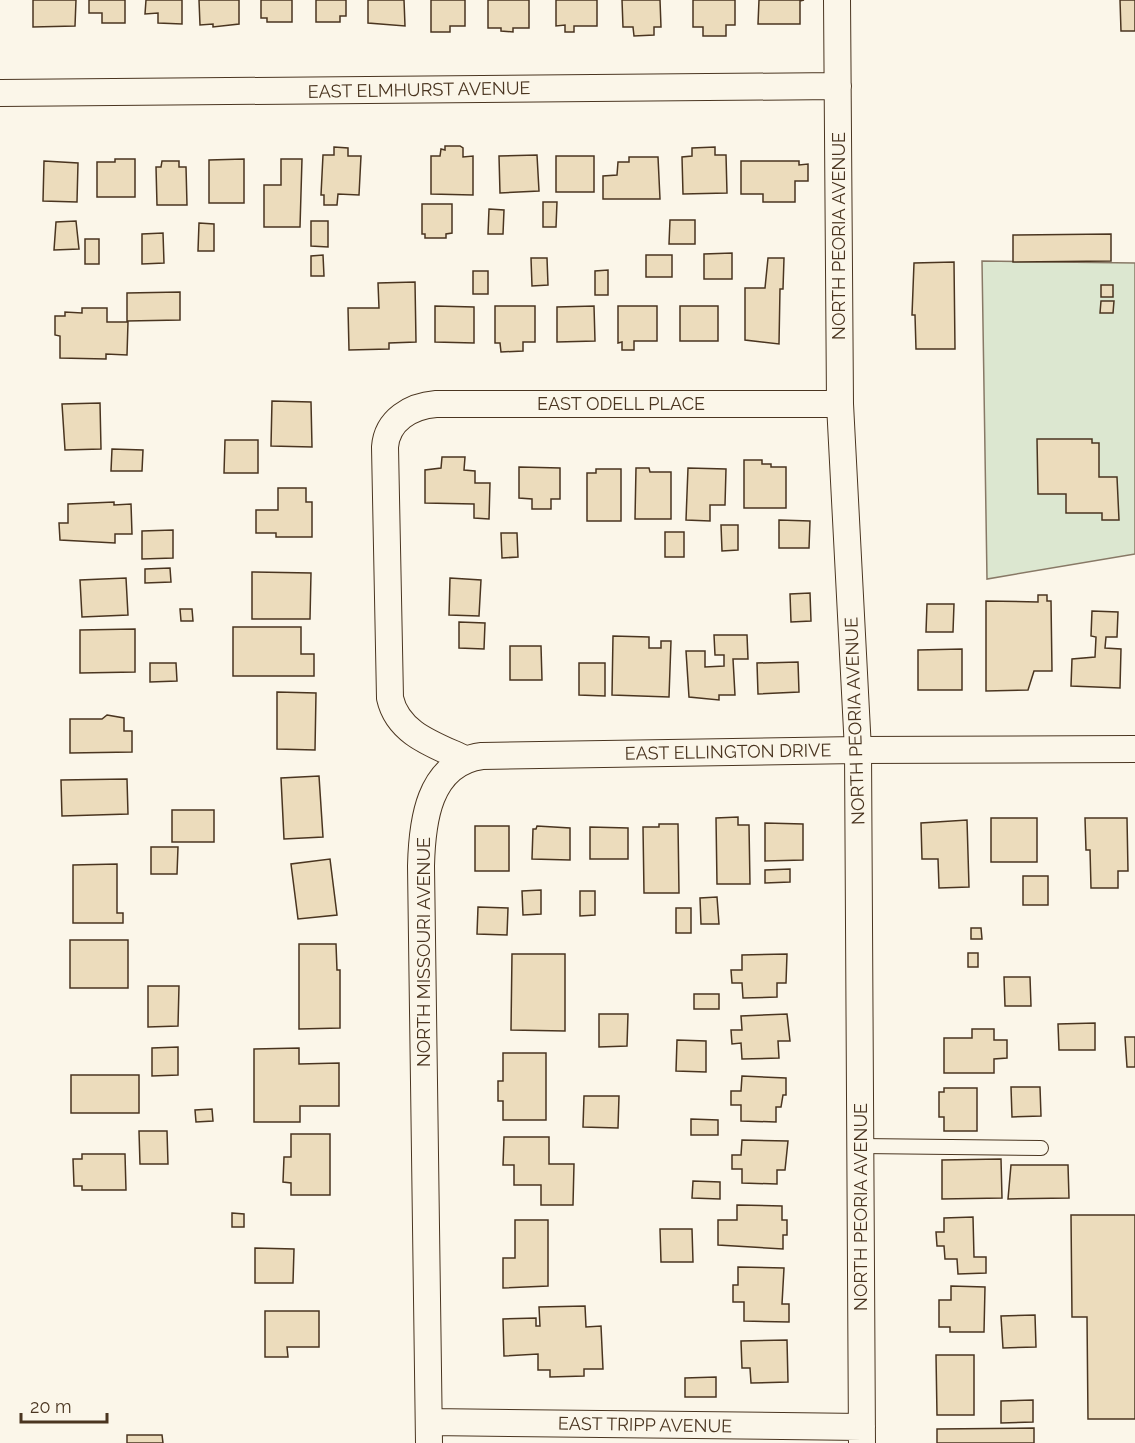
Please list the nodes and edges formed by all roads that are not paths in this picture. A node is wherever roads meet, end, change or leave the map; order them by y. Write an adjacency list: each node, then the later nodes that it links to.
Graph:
1 (837, 0): 2 (street, NORTH PEORIA AVENUE)
2 (838, 86): 3 (street, EAST ELMHURST AVENUE); 4 (street, NORTH PEORIA AVENUE)
3 (0, 93)
4 (840, 404): 6 (street, NORTH PEORIA AVENUE); 7 (street, EAST ODELL PLACE)
5 (1135, 749): 6 (street, EAST ELLINGTON DRIVE)
6 (858, 750): 7 (street, EAST ELLINGTON DRIVE); 8 (street, NORTH PEORIA AVENUE)
7 (465, 759): 10 (street, NORTH MISSOURI AVENUE)
8 (861, 1146): 9 (lane); 11 (street, NORTH PEORIA AVENUE)
9 (1041, 1148)
10 (429, 1433): 11 (street, EAST TRIPP AVENUE)
11 (862, 1435)

